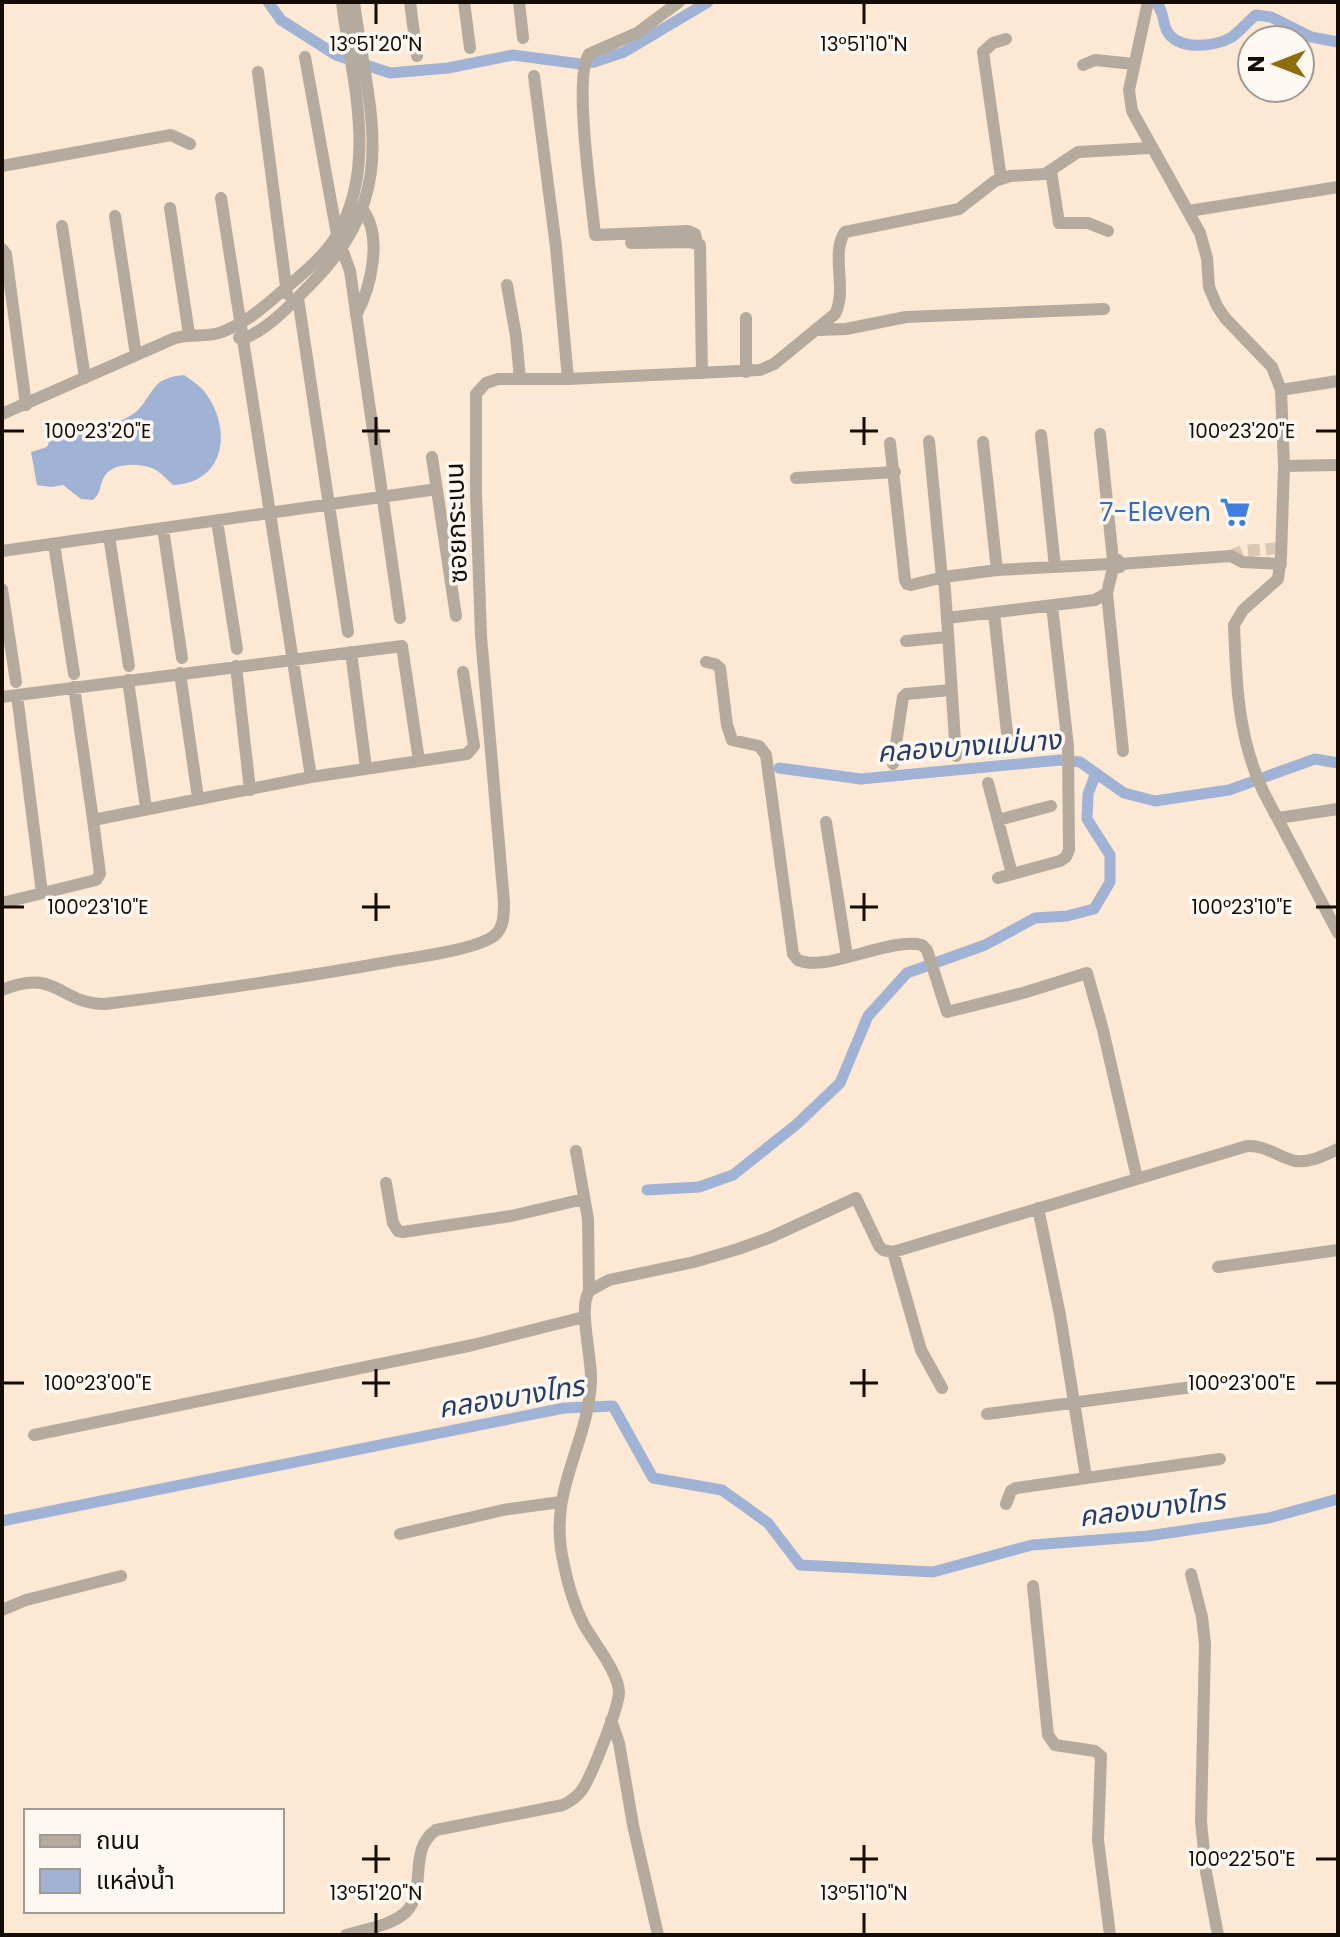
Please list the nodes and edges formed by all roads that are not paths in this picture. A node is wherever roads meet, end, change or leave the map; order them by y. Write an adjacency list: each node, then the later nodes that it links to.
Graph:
1 (410, 2): 10 (street)
2 (464, 2): 9 (street)
3 (519, 2): 7 (street)
4 (679, 2): 32 (street)
5 (1148, 2): 12 (street)
6 (348, 4): 16 (street)
7 (523, 38)
8 (1006, 39): 21 (street)
9 (470, 48)
10 (417, 56)
11 (305, 57): 30 (street)
12 (1134, 64): 13 (street); 18 (street)
13 (1083, 65)
14 (258, 72): 36 (street)
15 (534, 76): 51 (street)
16 (365, 123): 25 (street); 30 (street)
17 (190, 144): 19 (street)
18 (1150, 148): 20 (street, ซอยกระเบน); 26 (street)
19 (2, 166)
20 (1051, 171): 21 (street, ซอยกระเบน); 29 (street)
21 (1001, 178): 42 (street, ซอยกระเบน)
22 (1338, 187): 26 (street)
23 (221, 198): 41 (street)
24 (170, 208): 44 (street)
25 (363, 210): 34 (street); 39 (street)
26 (1189, 211): 53 (street)
27 (115, 216): 46 (street)
28 (62, 226): 49 (street)
29 (1108, 231)
30 (337, 235): 34 (street); 36 (street)
31 (631, 243): 32 (street)
32 (697, 243): 48 (street)
33 (2, 249): 54 (street)
34 (343, 250): 37 (street); 39 (street)
35 (507, 285): 50 (street)
36 (286, 288): 37 (street); 41 (street)
37 (294, 302): 45 (street); 68 (street)
38 (1104, 309): 42 (street)
39 (356, 315): 67 (street)
40 (746, 318): 47 (street)
41 (241, 324): 43 (street); 45 (street)
42 (819, 330): 47 (street, ซอยกระเบน)
43 (220, 333): 44 (street); 45 (street)
44 (189, 334): 46 (street)
45 (243, 339): 69 (street)
46 (136, 355): 49 (street)
47 (746, 372): 48 (street, ซอยกระเบน)
48 (702, 373): 51 (street, ซอยกระเบน)
49 (85, 378): 54 (street)
50 (520, 379): 51 (street, ซอยกระเบน); 126 (street, ซอยกระเบน)
51 (568, 379)
52 (1338, 381): 53 (street)
53 (1281, 390): 63 (street)
54 (26, 405): 55 (street)
55 (2, 414)
56 (1100, 434): 75 (street)
57 (1041, 435): 77 (street)
58 (929, 441): 79 (street)
59 (983, 442): 78 (street)
60 (890, 443): 64 (street)
61 (432, 457): 66 (street)
62 (1338, 465): 63 (street)
63 (1284, 466): 76 (street)
64 (895, 472): 65 (street); 79 (street)
65 (796, 478)
66 (437, 489): 67 (street); 84 (street)
67 (384, 497): 68 (street); 85 (street)
68 (329, 505): 69 (street); 87 (street)
69 (270, 513): 70 (street); 93 (street)
70 (217, 521): 71 (street); 90 (street)
71 (163, 528): 72 (street); 92 (street)
72 (109, 536): 73 (street); 97 (street)
73 (54, 544): 74 (street); 99 (street)
74 (2, 551)
75 (1114, 564): 76 (street); 77 (street); 81 (street)
76 (1281, 564): 116 (street)
77 (1055, 567): 78 (street)
78 (997, 570): 79 (street)
79 (943, 577): 86 (street)
80 (2, 589): 100 (street)
81 (1107, 593): 82 (street); 104 (street)
82 (1052, 606): 83 (street); 120 (street)
83 (994, 613): 86 (street); 103 (street)
84 (456, 616)
85 (400, 618)
86 (947, 618): 88 (street)
87 (348, 632)
88 (947, 637): 89 (street); 101 (street)
89 (906, 641)
90 (237, 649)
91 (351, 652): 93 (street); 106 (street); 108 (street)
92 (182, 658)
93 (293, 659): 95 (street); 109 (street)
94 (706, 662): 125 (street)
95 (236, 666): 98 (street); 111 (street)
96 (463, 672): 106 (street)
97 (128, 673): 98 (street); 99 (street); 114 (street)
98 (180, 673): 112 (street)
99 (74, 681): 100 (street); 117 (street)
100 (16, 689): 102 (street); 122 (street)
101 (951, 690): 105 (street); 107 (street)
102 (2, 697)
103 (1008, 742)
104 (1123, 751)
105 (956, 756)
106 (419, 761): 108 (street)
107 (893, 764)
108 (366, 768): 109 (street)
109 (311, 777): 111 (street)
110 (988, 783): 118 (street)
111 (250, 790): 112 (street)
112 (198, 798): 114 (street)
113 (1051, 806): 118 (street)
114 (146, 808): 117 (street)
115 (1338, 809): 116 (street)
116 (1278, 818): 124 (street)
117 (93, 820): 122 (street)
118 (998, 820): 120 (street)
119 (826, 822): 125 (street)
120 (1012, 874): 121 (street)
121 (998, 878)
122 (42, 893): 123 (street)
123 (2, 903)
124 (1338, 933)
125 (847, 956): 129 (street)
126 (2, 990)
127 (1338, 1149): 129 (street)
128 (576, 1151): 131 (street)
129 (1137, 1178): 132 (street)
130 (386, 1183): 131 (street)
131 (584, 1199): 136 (street)
132 (1038, 1208): 134 (street); 140 (street)
133 (1338, 1250): 135 (street)
134 (893, 1252): 136 (street); 139 (street)
135 (1218, 1267)
136 (589, 1291): 137 (street)
137 (584, 1317): 142 (street); 145 (street)
138 (1215, 1384): 140 (street)
139 (942, 1388)
140 (1074, 1402): 141 (street); 144 (street)
141 (987, 1414)
142 (34, 1435)
143 (1220, 1459): 144 (street)
144 (1086, 1477): 146 (street)
145 (560, 1502): 147 (street); 152 (street)
146 (1006, 1504)
147 (400, 1534)
148 (1191, 1574): 156 (street)
149 (121, 1576): 151 (street)
150 (1033, 1586): 155 (street)
151 (2, 1610)
152 (611, 1720): 153 (street); 154 (street)
153 (346, 1935)
154 (658, 1935)
155 (1110, 1935)
156 (1218, 1935)

